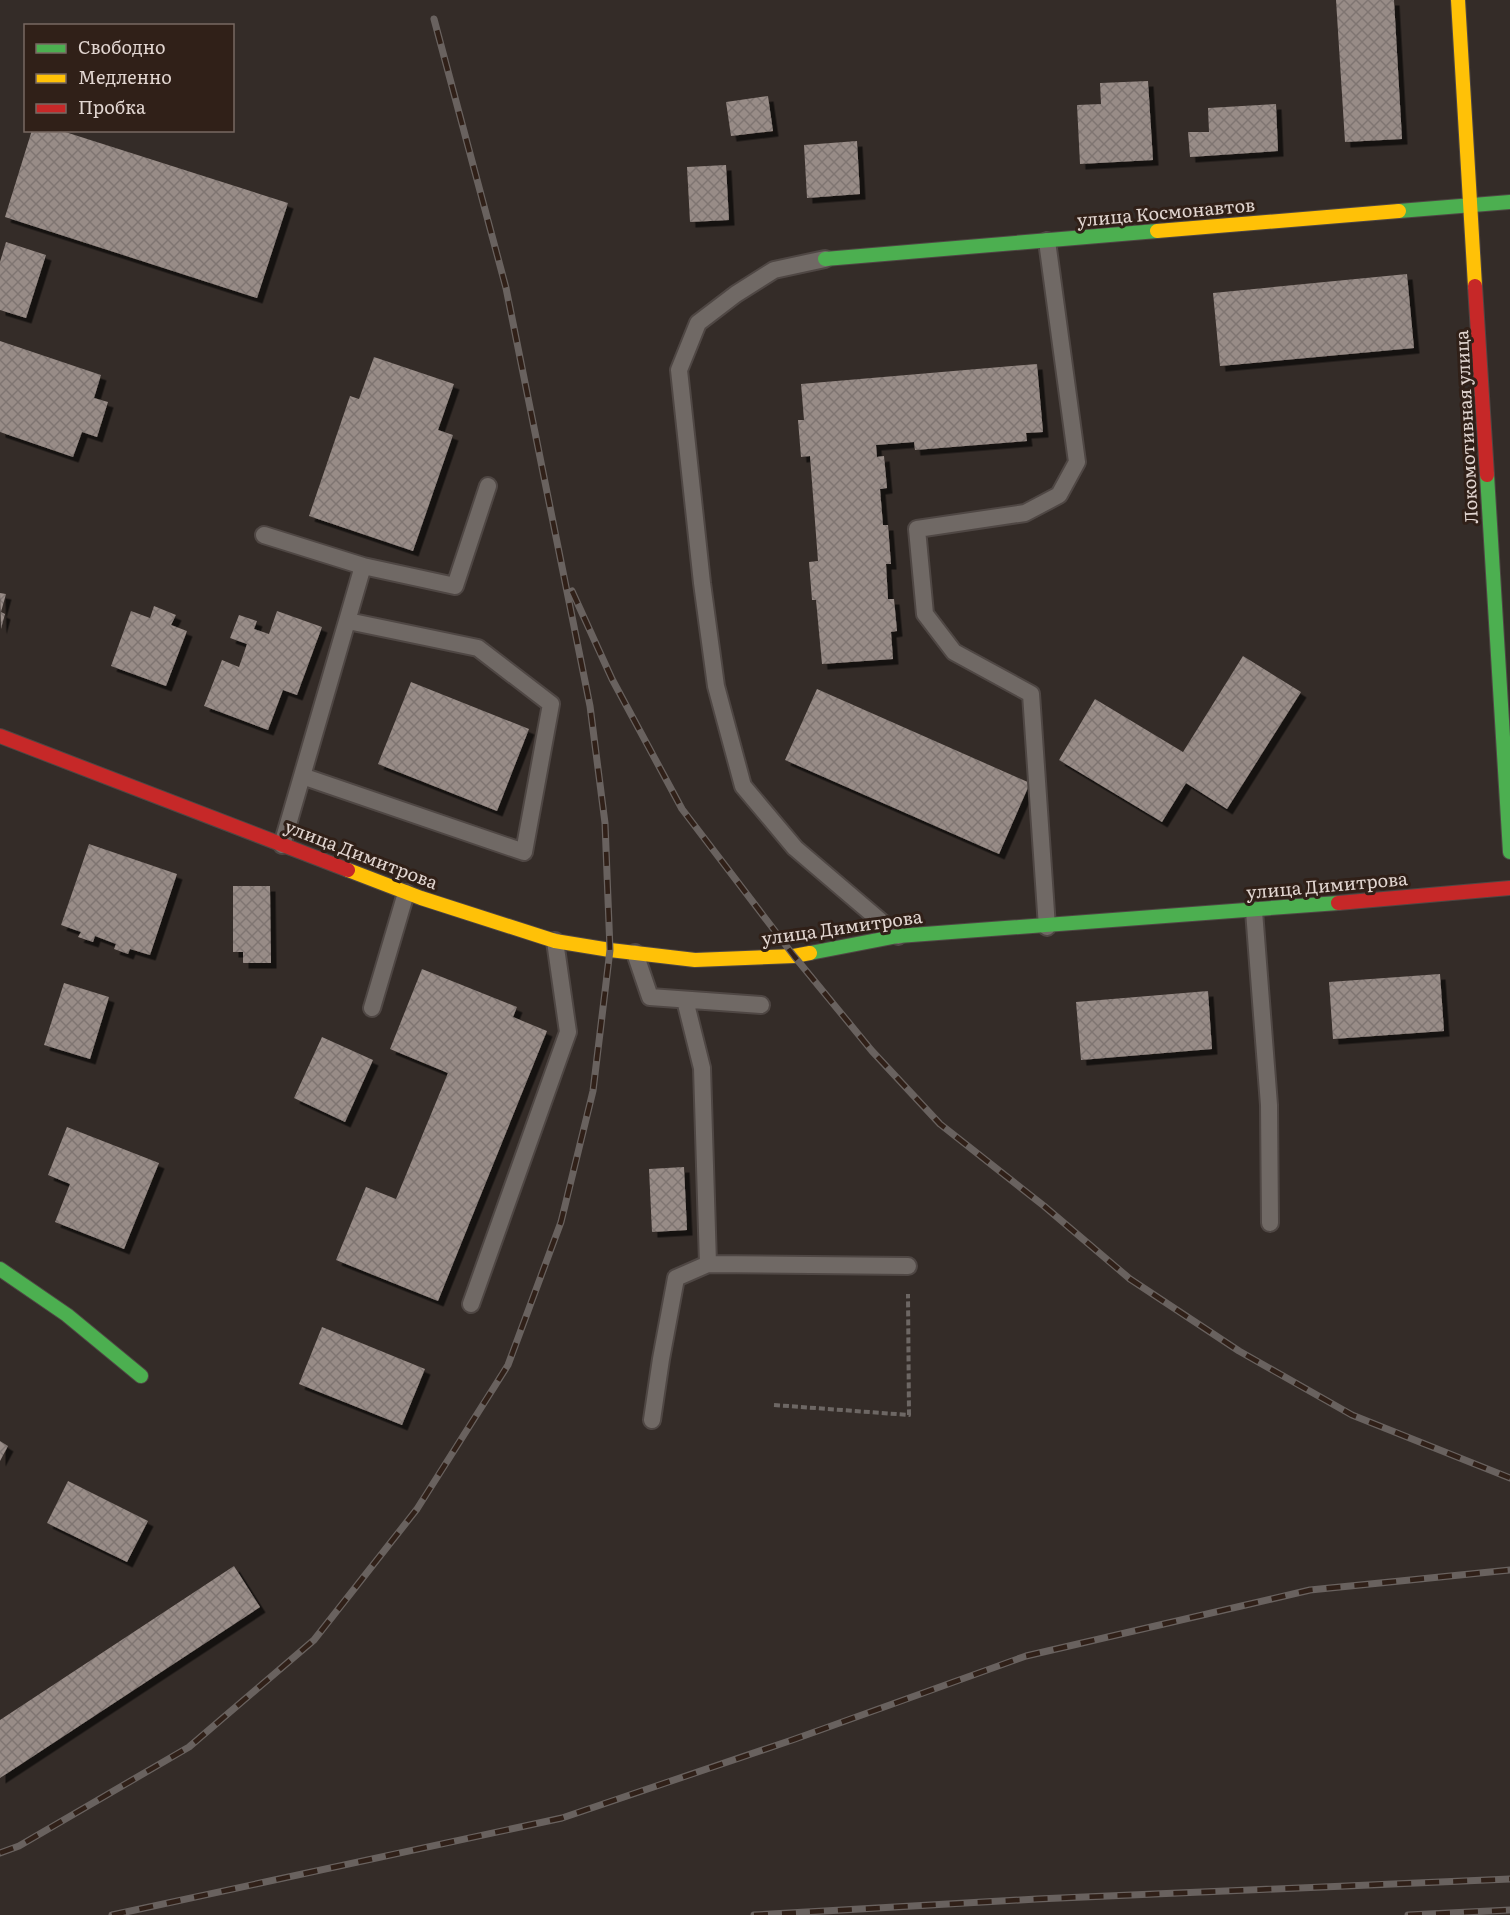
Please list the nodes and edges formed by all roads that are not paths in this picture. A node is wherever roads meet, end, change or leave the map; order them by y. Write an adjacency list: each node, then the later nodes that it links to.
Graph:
1 (1458, 0): 3 (street, Локомотивная улица)
2 (1510, 202): 3 (street, улица Космонавтов)
3 (1471, 205): 4 (street, улица Космонавтов); 13 (street, Локомотивная улица)
4 (1047, 241): 5 (street, улица Космонавтов); 17 (lane)
5 (825, 259): 18 (lane)
6 (488, 486): 8 (lane)
7 (264, 535): 8 (lane)
8 (363, 566): 9 (lane)
9 (348, 621): 11 (lane); 11 (lane)
10 (0, 736): 12 (street, улица Димитрова)
11 (302, 776): 12 (lane)
12 (282, 845): 15 (street, улица Димитрова)
13 (1510, 852)
14 (1510, 888): 16 (street, улица Димитрова)
15 (406, 893): 19 (street, улица Димитрова); 23 (lane)
16 (1254, 911): 17 (street, улица Димитрова); 24 (lane)
17 (1047, 927): 18 (street, улица Димитрова)
18 (898, 936): 20 (street, улица Димитрова)
19 (555, 941): 20 (street, улица Димитрова); 28 (lane)
20 (635, 953): 21 (lane)
21 (685, 1000): 22 (lane); 25 (lane)
22 (761, 1005)
23 (372, 1008)
24 (1270, 1223)
25 (708, 1264): 26 (lane); 30 (lane)
26 (908, 1266)
27 (0, 1269): 29 (street)
28 (471, 1304)
29 (141, 1376)
30 (652, 1420)

